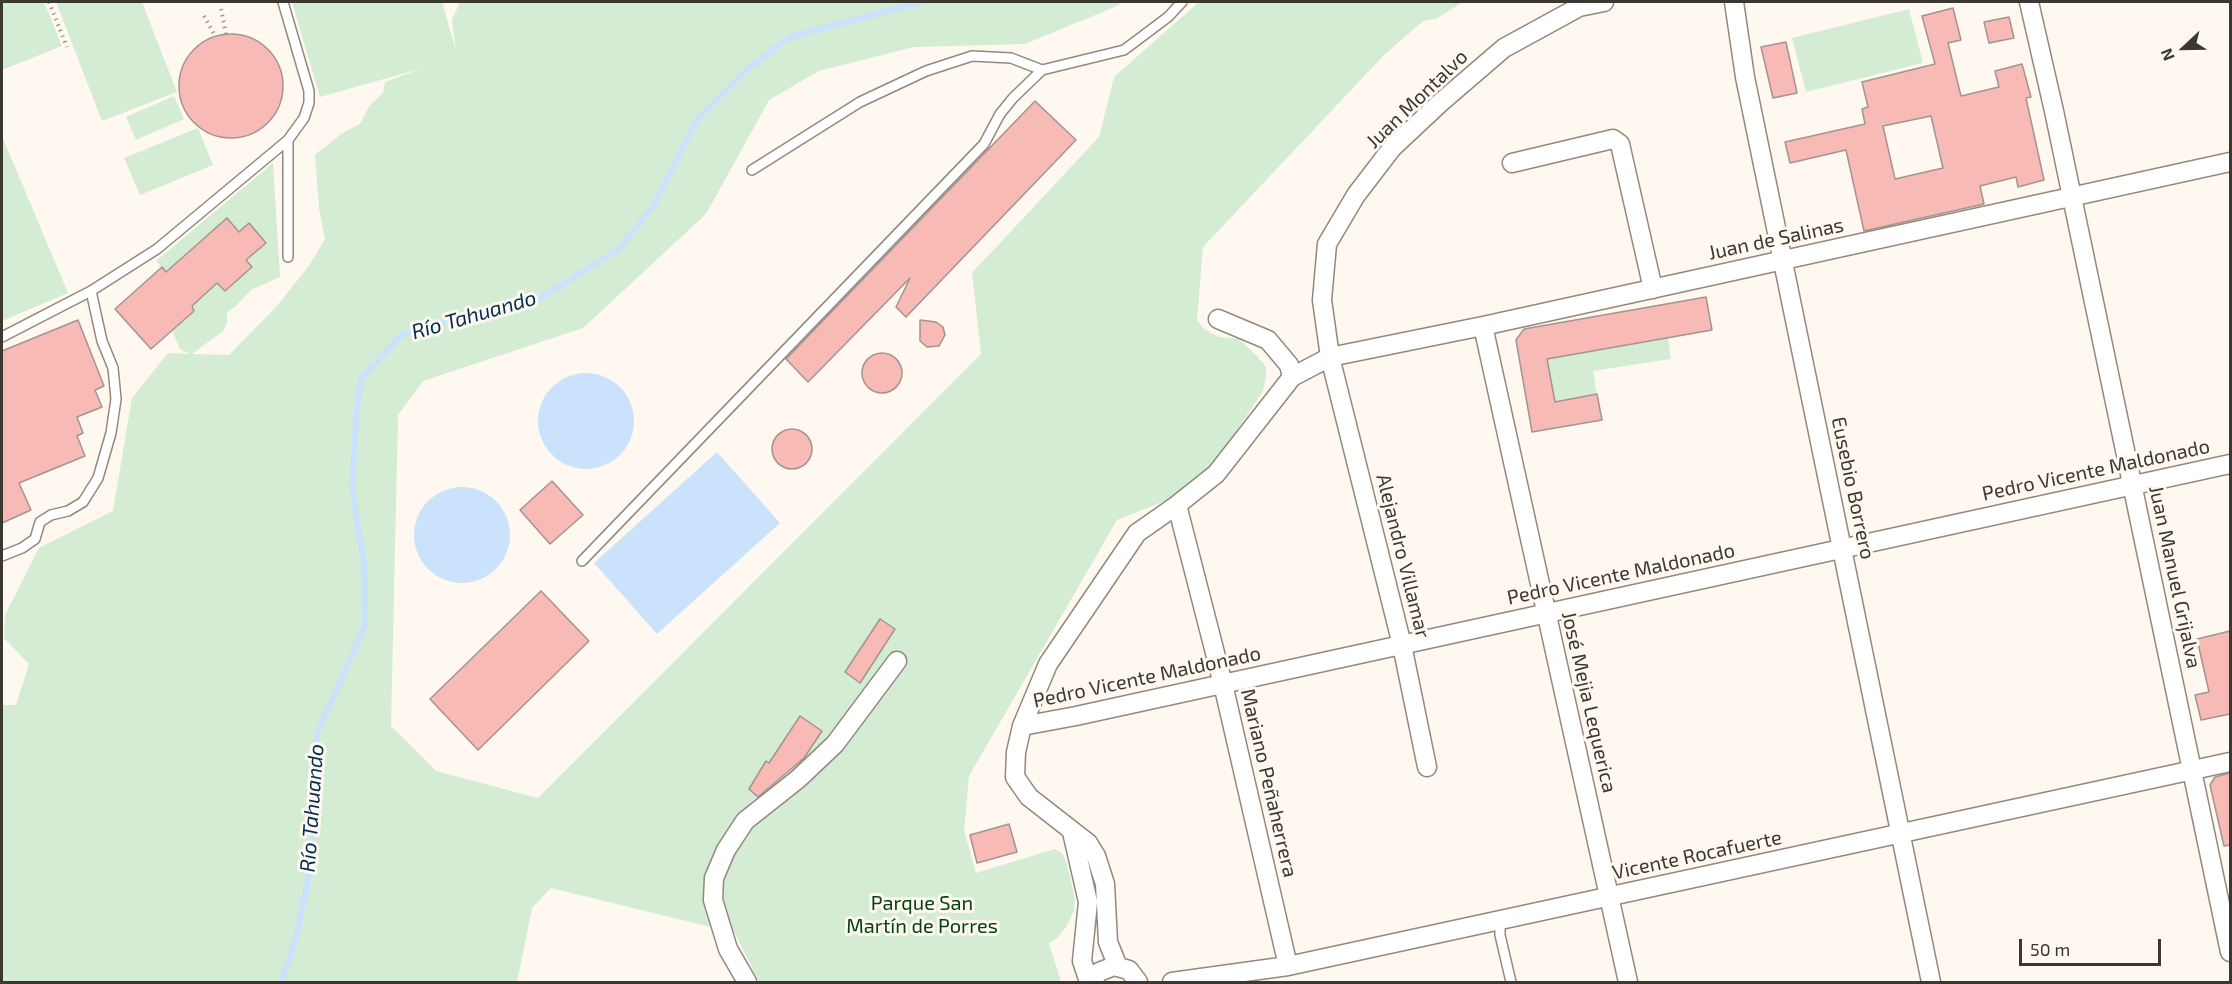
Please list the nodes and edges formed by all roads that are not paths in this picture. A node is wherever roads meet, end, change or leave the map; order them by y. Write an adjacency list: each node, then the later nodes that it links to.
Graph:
1 (283, 2): 7 (lane)
2 (1182, 2): 6 (lane)
3 (1604, 2): 19 (street, Juan Montalvo)
4 (1734, 2): 13 (street, Eusebio Borrero)
5 (2029, 2): 11 (street, Juan Manuel Grijalva)
6 (1042, 70): 10 (lane); 26 (lane)
7 (288, 140): 12 (lane); 15 (lane)
8 (2230, 162): 11 (street, Juan de Salinas)
9 (1512, 163): 14 (street)
10 (752, 170)
11 (2072, 196): 13 (street, Juan de Salinas); 22 (street, Juan Manuel Grijalva)
12 (288, 257)
13 (1783, 260): 14 (street, Juan de Salinas); 24 (street, Eusebio Borrero)
14 (1653, 289): 17 (street, Juan de Salinas)
15 (91, 291): 18 (lane); 25 (lane)
16 (1218, 319): 20 (street)
17 (1483, 326): 19 (street, Juan de Salinas); 27 (street, José Mejia Lequerica)
18 (2, 337)
19 (1330, 357): 20 (street, Juan de Salinas); 28 (street, Alejandro Villamar)
20 (1292, 377): 23 (street)
21 (2230, 464): 22 (street, Pedro Vicente Maldonado)
22 (2133, 486): 24 (street, Pedro Vicente Maldonado); 34 (street, Juan Manuel Grijalva)
23 (1177, 505): 30 (street, Mariano Peñaherrera); 31 (street)
24 (1842, 549): 27 (street, Pedro Vicente Maldonado); 36 (street, Eusebio Borrero)
25 (2, 556)
26 (582, 561)
27 (1546, 613): 28 (street, Pedro Vicente Maldonado); 37 (street, José Mejia Lequerica)
28 (1402, 645): 30 (street, Pedro Vicente Maldonado); 33 (street, Alejandro Villamar)
29 (897, 661): 42 (street)
30 (1222, 684): 31 (street, Pedro Vicente Maldonado); 41 (street, Mariano Peñaherrera)
31 (1022, 726): 35 (street)
32 (2230, 762): 34 (street, Vicente Rocafuerte)
33 (1426, 767)
34 (2193, 771): 36 (street, Vicente Rocafuerte); 39 (street, Juan Manuel Grijalva)
35 (1072, 832): 40 (street); 43 (street)
36 (1901, 834): 37 (street, Vicente Rocafuerte); 48 (street, Eusebio Borrero)
37 (1609, 897): 38 (street, Vicente Rocafuerte); 47 (street, José Mejia Lequerica)
38 (1500, 921): 41 (street, Vicente Rocafuerte); 46 (lane)
39 (2230, 952)
40 (1118, 967): 43 (street); 44 (street)
41 (1279, 970): 45 (street, Vicente Rocafuerte)
42 (747, 982)
43 (1090, 982)
44 (1138, 982)
45 (1172, 982)
46 (1512, 982)
47 (1628, 982)
48 (1931, 982)

